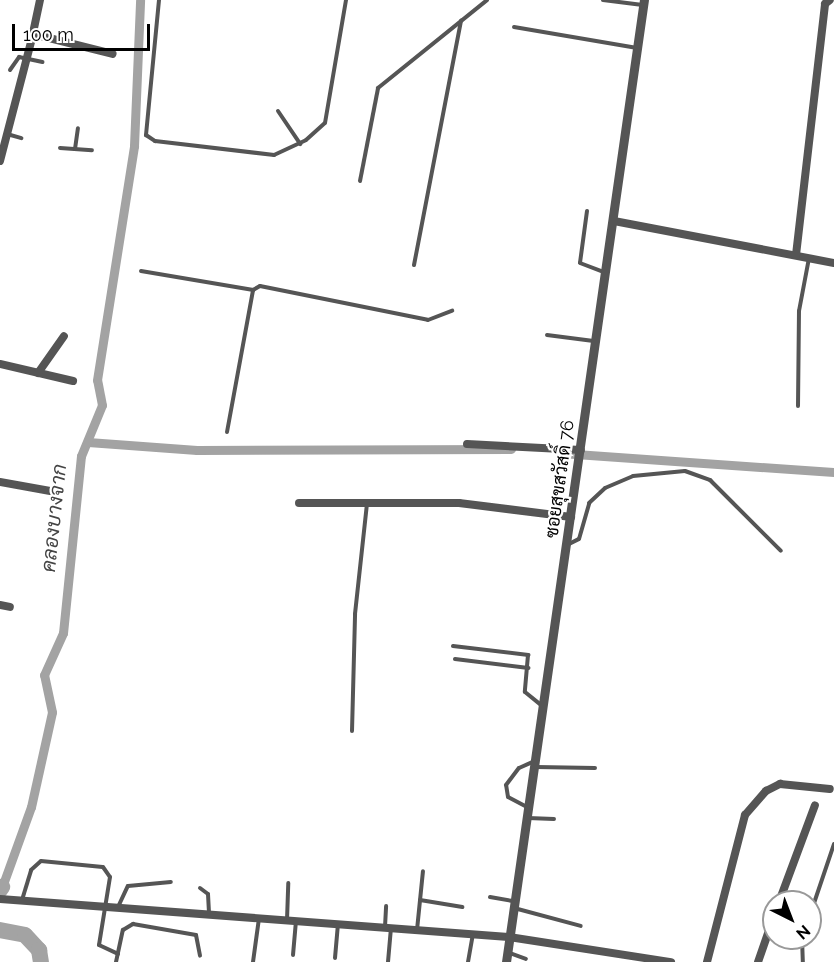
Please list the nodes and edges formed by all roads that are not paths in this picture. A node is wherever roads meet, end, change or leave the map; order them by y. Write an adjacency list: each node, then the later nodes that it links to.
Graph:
1 (40, 0): 10 (street)
2 (159, 0): 20 (lane)
3 (346, 0): 20 (lane)
4 (487, 0): 8 (lane)
5 (603, 0): 7 (lane)
6 (832, 0): 28 (street)
7 (644, 3): 11 (street, ซอยสุขสวัสดิ์ 76)
8 (461, 20): 25 (lane); 32 (lane)
9 (514, 27): 11 (lane)
10 (33, 34): 12 (street); 13 (street)
11 (638, 49): 27 (street, ซอยสุขสวัสดิ์ 76)
12 (113, 54)
13 (26, 58): 14 (lane); 15 (lane); 18 (street)
14 (42, 62)
15 (10, 70)
16 (278, 111): 20 (lane)
17 (78, 128): 22 (lane)
18 (7, 134): 19 (lane); 24 (street)
19 (21, 138)
20 (300, 144)
21 (60, 148): 22 (lane)
22 (75, 149): 23 (lane)
23 (92, 150)
24 (0, 161)
25 (360, 180)
26 (587, 212): 34 (lane)
27 (614, 221): 28 (street); 34 (street, ซอยสุขสวัสดิ์ 76)
28 (796, 255): 29 (street)
29 (809, 257): 31 (street); 43 (lane)
30 (834, 257): 31 (street)
31 (834, 263)
32 (414, 265)
33 (141, 272): 35 (lane)
34 (607, 273): 39 (street, ซอยสุขสวัสดิ์ 76)
35 (254, 290): 36 (lane); 44 (lane)
36 (452, 311)
37 (547, 335): 39 (lane)
38 (64, 336): 41 (street)
39 (597, 342): 46 (street, ซอยสุขสวัสดิ์ 76)
40 (0, 364): 41 (street)
41 (38, 373): 42 (street)
42 (73, 381)
43 (798, 406)
44 (227, 432)
45 (466, 444): 46 (street)
46 (581, 451): 51 (street, ซอยสุขสวัสดิ์ 76)
47 (0, 482): 48 (street)
48 (50, 490)
49 (299, 503): 50 (street)
50 (367, 503): 51 (street); 60 (lane)
51 (571, 517): 52 (street, ซอยสุขสวัสดิ์ 76)
52 (567, 545): 53 (lane); 59 (street, ซอยสุขสวัสดิ์ 76)
53 (781, 551)
54 (0, 605): 55 (street)
55 (10, 607)
56 (453, 646): 58 (lane)
57 (455, 659): 58 (lane)
58 (528, 668): 59 (lane)
59 (543, 706): 61 (street, ซอยสุขสวัสดิ์ 76)
60 (352, 731)
61 (534, 764): 62 (lane); 65 (street, ซอยสุขสวัสดิ์ 76); 65 (lane)
62 (595, 768)
63 (830, 789): 104 (street)
64 (815, 805): 72 (street)
65 (527, 813): 66 (lane); 78 (street, ซอยสุขสวัสดิ์ 76)
66 (554, 819)
67 (834, 844): 73 (lane)
68 (423, 871): 76 (lane)
69 (171, 882): 82 (lane)
70 (288, 883): 85 (lane)
71 (200, 888): 83 (lane)
72 (783, 890)
73 (818, 890)
74 (490, 897): 78 (lane)
75 (0, 899): 77 (street)
76 (420, 900): 81 (lane); 90 (lane)
77 (22, 901): 80 (street); 80 (lane)
78 (514, 904): 88 (lane); 92 (street, ซอยสุขสวัสดิ์ 76)
79 (386, 906): 89 (lane)
80 (103, 907): 82 (street); 93 (lane)
81 (462, 907)
82 (118, 908): 83 (street)
83 (209, 915): 84 (street)
84 (259, 918): 85 (street); 100 (lane)
85 (287, 920): 86 (street)
86 (296, 921): 87 (street); 94 (lane)
87 (338, 924): 89 (street); 97 (lane)
88 (581, 926)
89 (388, 928): 90 (street); 101 (lane)
90 (417, 930): 91 (street)
91 (473, 934): 92 (street); 102 (lane)
92 (509, 937): 96 (street, ซอยสุขสวัสดิ์ 76); 103 (street)
93 (118, 954): 95 (lane); 99 (lane)
94 (293, 955)
95 (200, 956)
96 (506, 957): 98 (lane)
97 (335, 958)
98 (526, 959)
99 (116, 962)
100 (254, 962)
101 (388, 962)
102 (468, 962)
103 (671, 962)
104 (707, 962)

